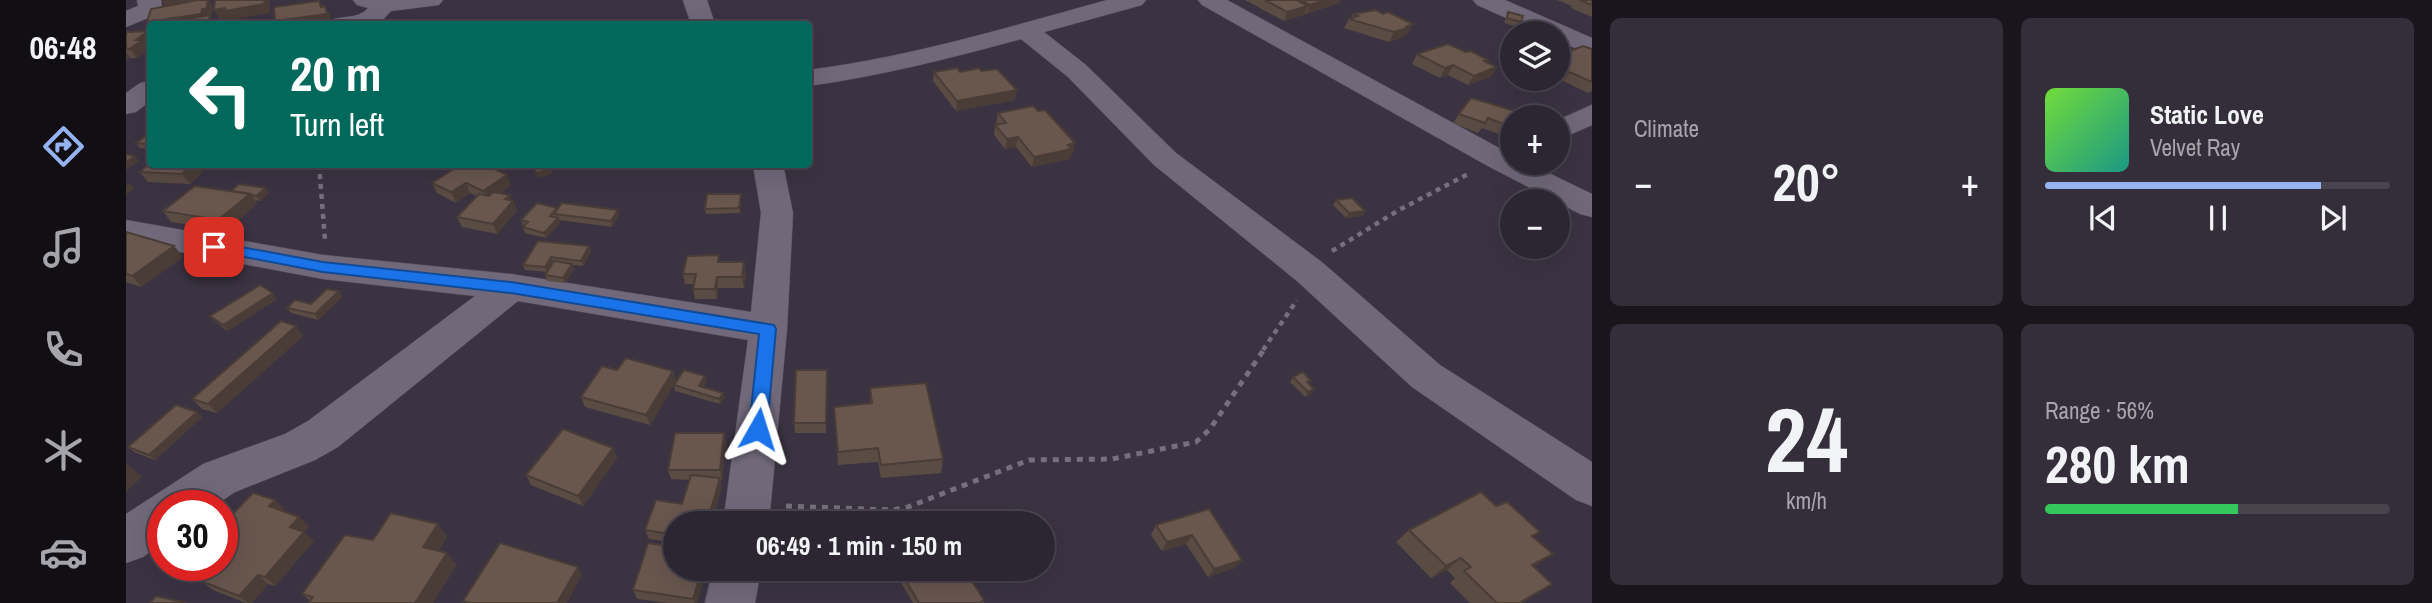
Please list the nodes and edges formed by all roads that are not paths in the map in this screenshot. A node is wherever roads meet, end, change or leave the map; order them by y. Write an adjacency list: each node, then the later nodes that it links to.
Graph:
1 (149, 0): 8 (street)
2 (431, 0): 7 (street)
3 (695, 0): 10 (street)
4 (1134, 0): 11 (street)
5 (1210, 0): 18 (street)
6 (1485, 0): 12 (street)
7 (373, 3): 9 (street)
8 (126, 20)
9 (361, 21)
10 (702, 21)
11 (1024, 29): 13 (street); 25 (street)
12 (1592, 47)
13 (812, 77)
14 (147, 91): 15 (street)
15 (126, 106)
16 (1592, 114): 17 (street)
17 (1570, 125)
18 (1500, 153)
19 (769, 168): 24 (street)
20 (1538, 175): 21 (street)
21 (1592, 207)
22 (126, 231): 23 (street)
23 (511, 287): 24 (street); 26 (street)
24 (768, 329): 27 (street)
25 (1592, 485)
26 (201, 490)
27 (748, 511)
28 (147, 526): 29 (street)
29 (126, 541)
30 (735, 581): 31 (street)
31 (730, 603)

